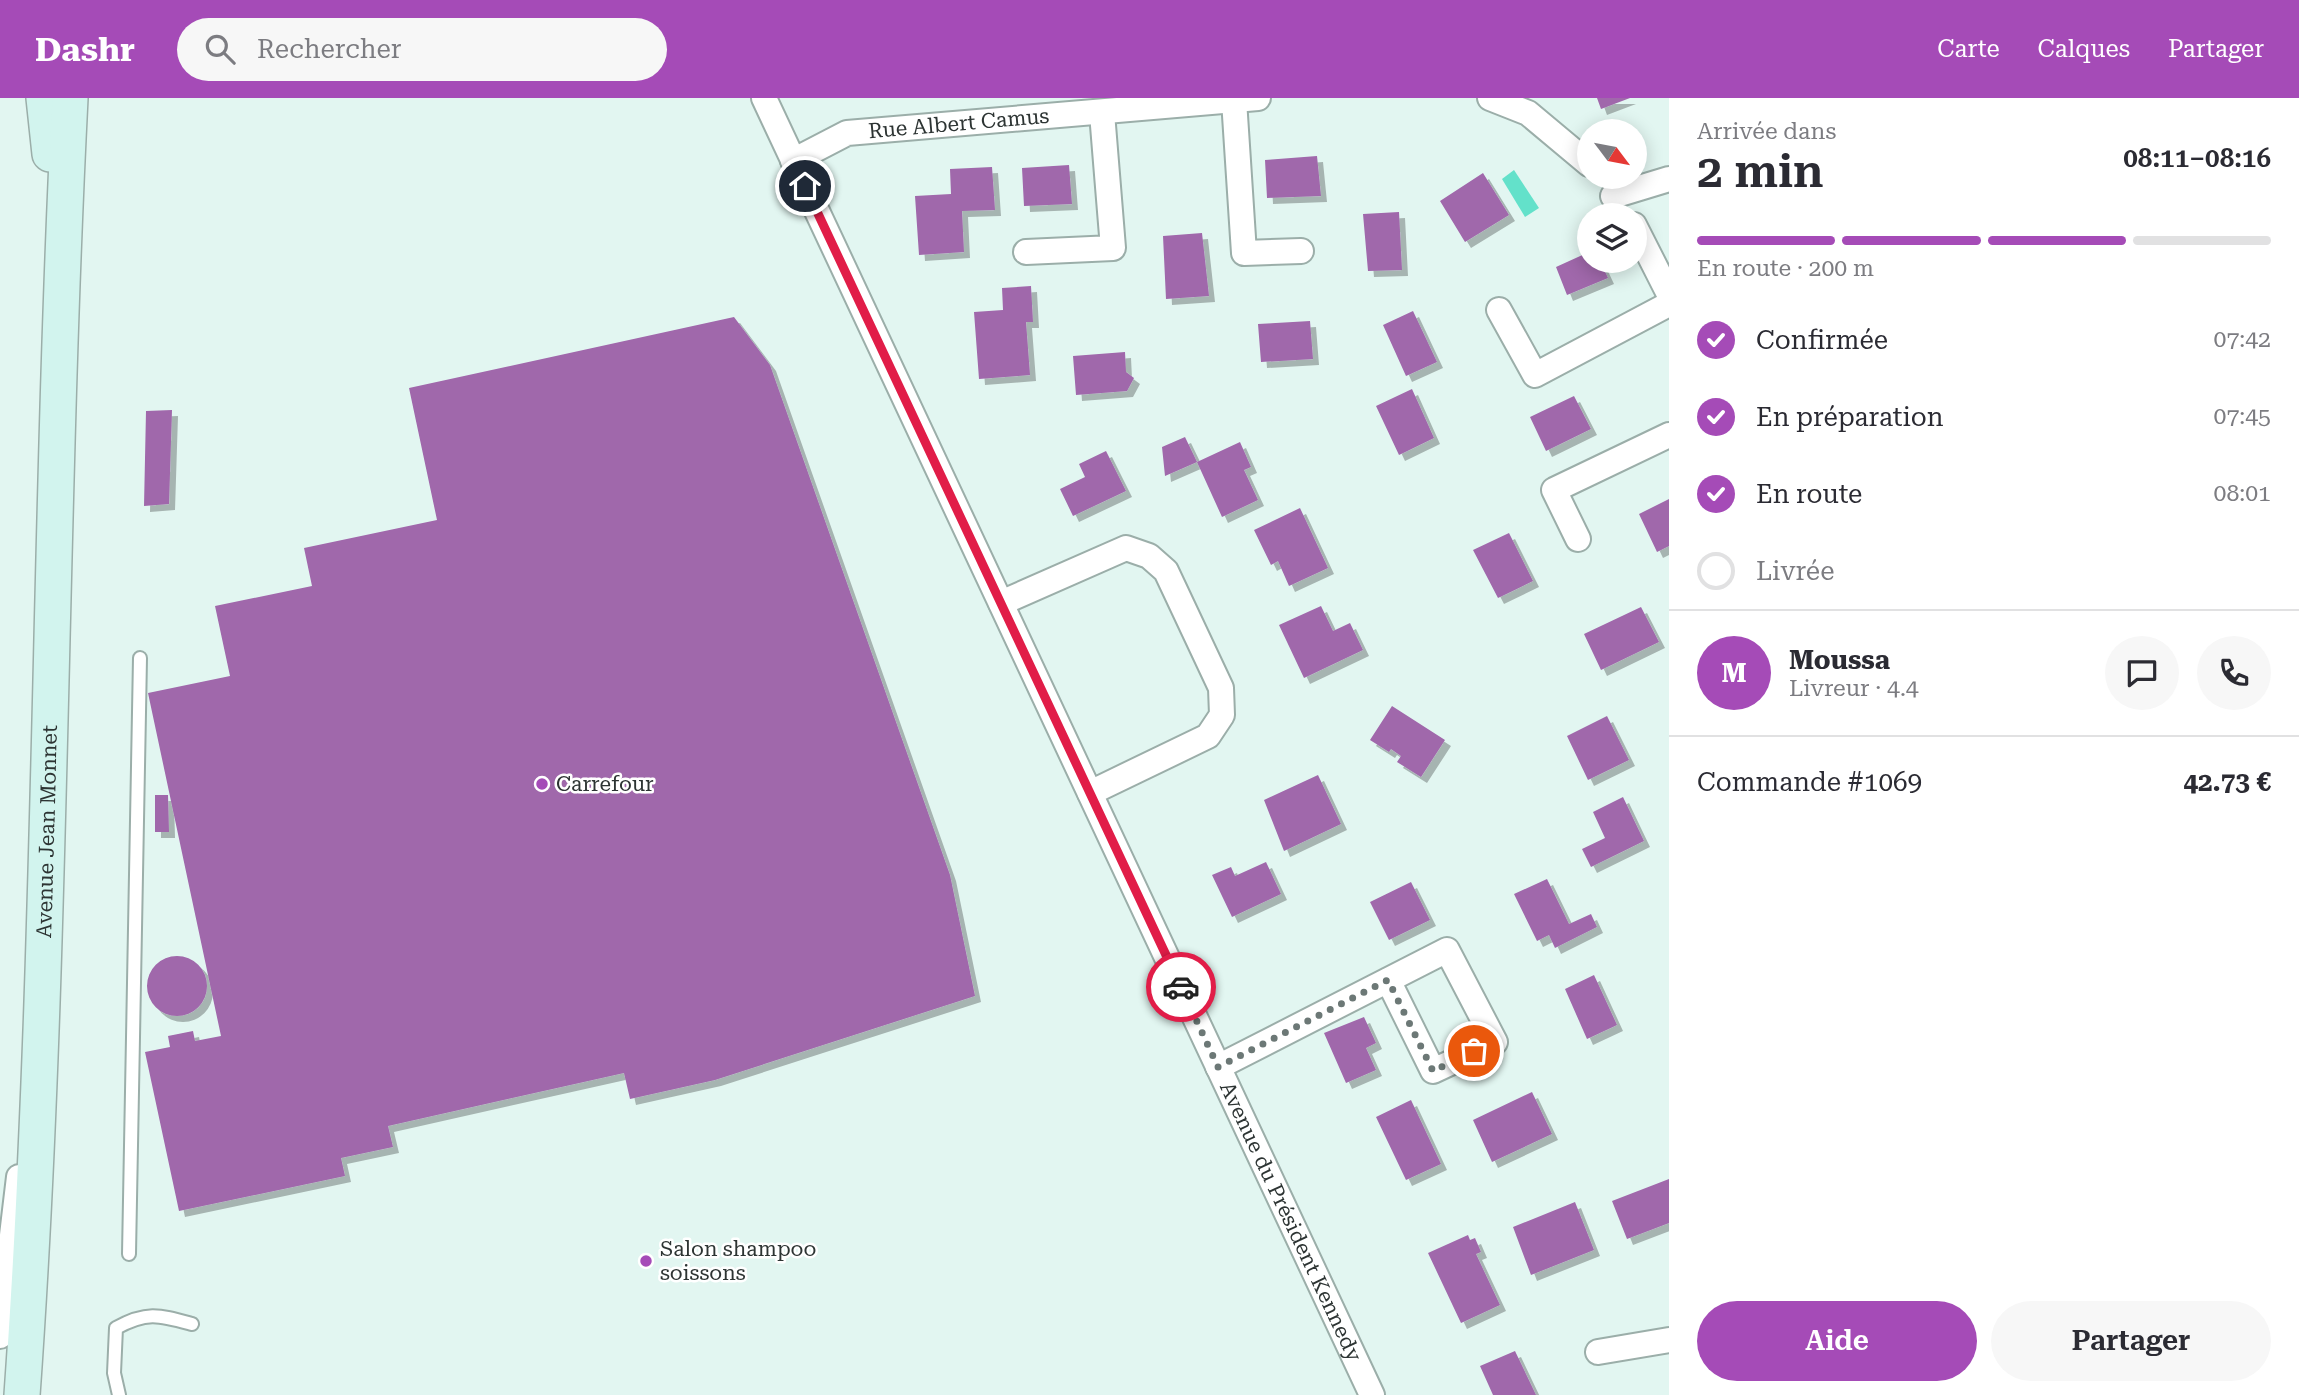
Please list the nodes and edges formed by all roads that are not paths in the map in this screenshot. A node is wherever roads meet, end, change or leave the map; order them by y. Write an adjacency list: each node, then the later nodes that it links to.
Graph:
1 (44, 98): 16 (main road, Avenue Jean Monnet)
2 (70, 98): 16 (main road, Avenue Jean Monnet)
3 (764, 98): 10 (street, Avenue du Président Kennedy)
4 (1246, 99): 5 (street, Rue Albert Camus); 13 (street)
5 (1182, 101): 8 (street, Rue Albert Camus)
6 (1504, 101): 9 (street)
7 (1012, 109): 8 (street, Rue Albert Camus); 10 (street, Rue Albert Camus)
8 (1102, 113): 15 (street)
9 (1577, 154)
10 (793, 161): 22 (street, Avenue du Président Kennedy)
11 (1669, 179): 12 (street)
12 (1614, 196)
13 (1301, 251)
14 (1647, 251): 17 (street)
15 (1026, 252)
16 (61, 268): 25 (main road, Avenue Jean Monnet)
17 (1669, 294)
18 (1669, 304): 19 (street)
19 (1499, 310)
20 (1669, 435): 21 (street)
21 (1578, 539)
22 (1001, 603): 24 (street, Avenue du Président Kennedy); 24 (street)
23 (140, 658): 28 (lane)
24 (1090, 793): 27 (street, Avenue du Président Kennedy)
25 (45, 958): 29 (street); 34 (main road, Avenue Jean Monnet)
26 (1388, 980): 26 (street); 27 (street)
27 (1218, 1067): 36 (street, Avenue du Président Kennedy)
28 (129, 1254)
29 (2, 1311): 31 (street)
30 (192, 1324): 35 (lane)
31 (0, 1336)
32 (1669, 1340): 33 (street)
33 (1598, 1352)
34 (22, 1395)
35 (119, 1395)
36 (1373, 1395)

